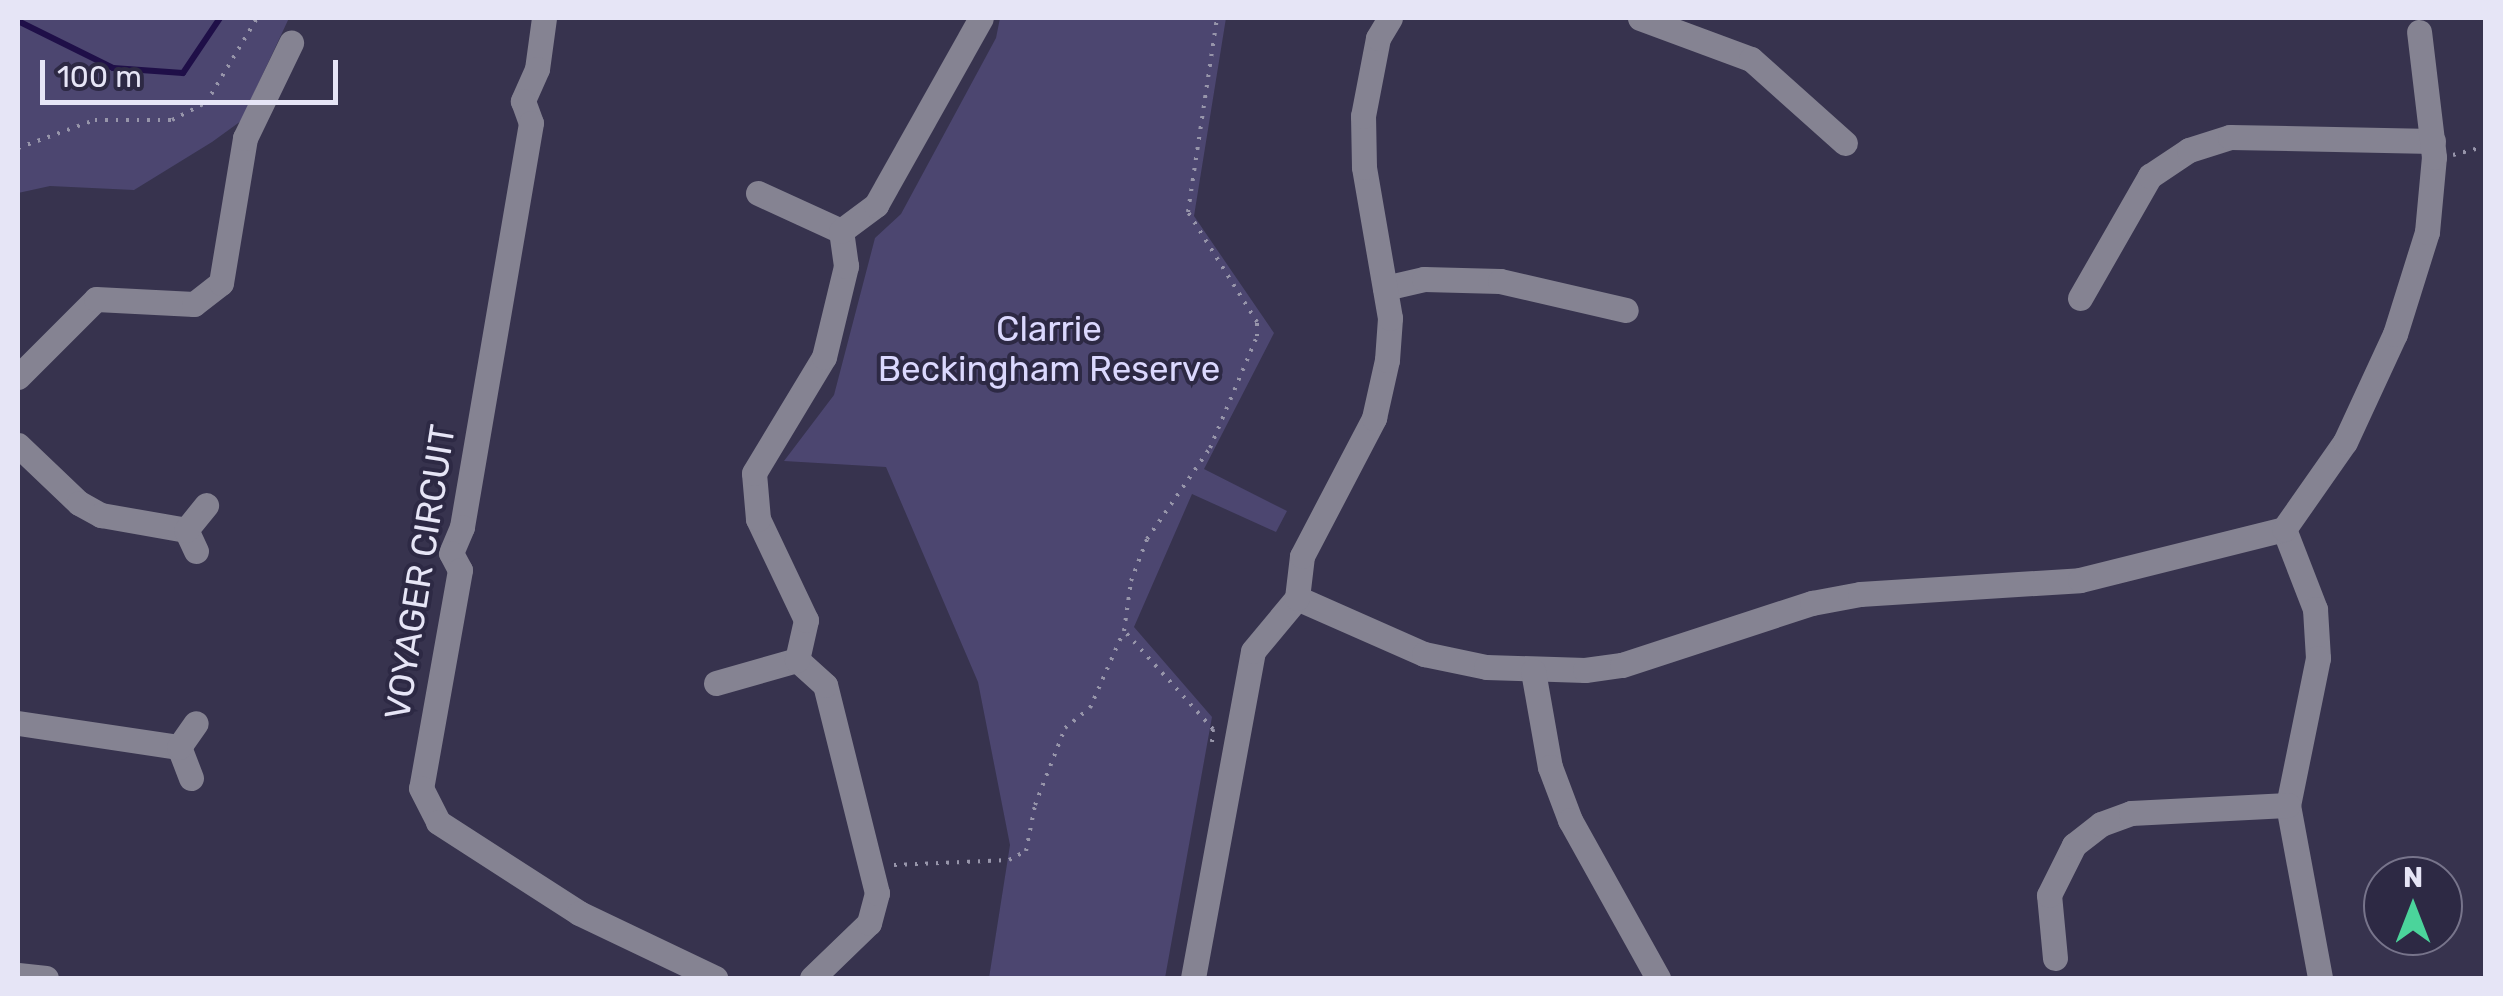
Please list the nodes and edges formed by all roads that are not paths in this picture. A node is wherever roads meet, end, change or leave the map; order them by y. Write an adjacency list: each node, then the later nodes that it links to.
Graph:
1 (544, 18): 30 (street, VOYAGER CIRCUIT)
2 (982, 18): 10 (street)
3 (1390, 18): 11 (street)
4 (1640, 18): 7 (street)
5 (2420, 32): 8 (street)
6 (290, 43): 14 (street)
7 (1845, 143)
8 (2433, 149): 12 (street); 17 (street)
9 (758, 193): 10 (street)
10 (841, 231): 19 (street)
11 (1384, 288): 13 (street); 18 (street)
12 (2080, 298)
13 (1626, 310)
14 (18, 377)
15 (18, 445): 16 (street)
16 (206, 505)
17 (2284, 529): 20 (street); 26 (street)
18 (1296, 598): 20 (street); 32 (street)
19 (797, 660): 21 (street); 31 (street)
20 (1533, 671): 33 (street)
21 (716, 683)
22 (18, 723): 24 (street)
23 (196, 723): 24 (street)
24 (178, 747): 25 (street)
25 (192, 778)
26 (2288, 806): 27 (street); 34 (street)
27 (2055, 958)
28 (18, 975): 29 (street)
29 (46, 978)
30 (715, 978)
31 (812, 978)
32 (1193, 978)
33 (1658, 978)
34 (2320, 978)

